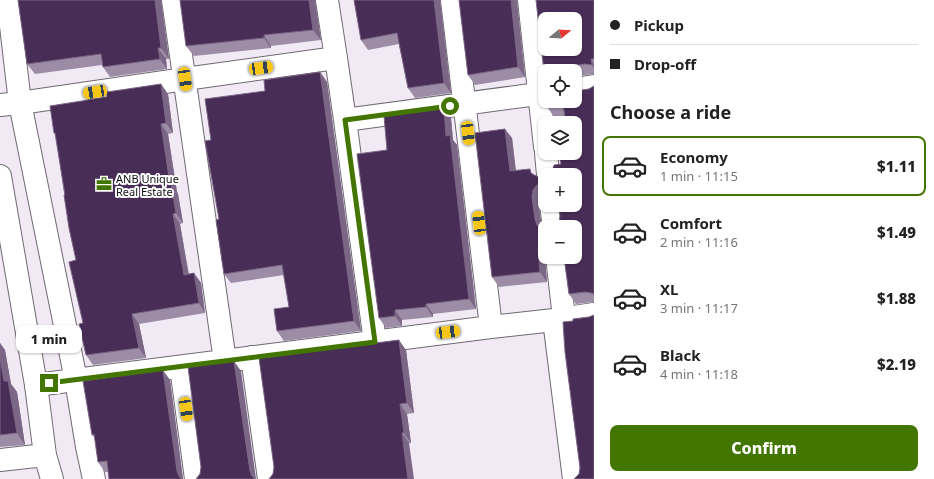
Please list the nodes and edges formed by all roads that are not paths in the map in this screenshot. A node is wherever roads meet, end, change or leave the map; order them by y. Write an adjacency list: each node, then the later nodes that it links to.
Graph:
1 (8, 0): 12 (street)
2 (173, 0): 8 (street)
3 (327, 0): 6 (street)
4 (452, 0): 13 (street)
5 (529, 0): 7 (street)
6 (336, 58): 8 (street); 14 (street)
7 (538, 64)
8 (185, 79): 12 (street); 22 (street)
9 (594, 86): 10 (street)
10 (582, 88)
11 (538, 94): 13 (street)
12 (10, 104): 24 (street)
13 (465, 104): 14 (street); 19 (street)
14 (345, 120): 20 (street)
15 (0, 176): 25 (street)
16 (557, 264): 18 (street)
17 (594, 314): 18 (street)
18 (559, 319): 19 (street); 32 (street)
19 (491, 327): 20 (street)
20 (375, 342): 21 (street)
21 (252, 358): 22 (street); 31 (street)
22 (225, 361): 23 (street)
23 (181, 367): 24 (street); 30 (street)
24 (76, 380): 25 (street); 29 (street)
25 (36, 385): 26 (street)
26 (45, 455): 27 (street); 28 (street)
27 (0, 460)
28 (52, 479)
29 (94, 479)
30 (196, 479)
31 (269, 479)
32 (574, 479)

